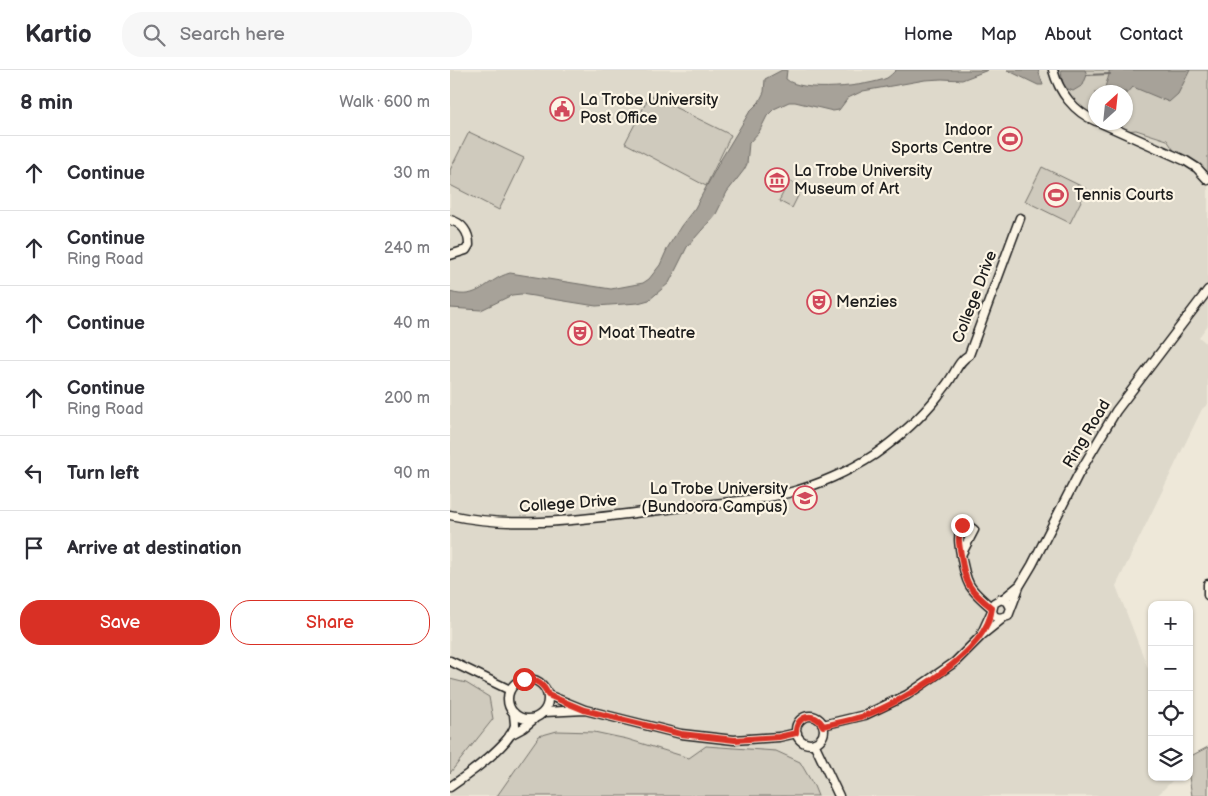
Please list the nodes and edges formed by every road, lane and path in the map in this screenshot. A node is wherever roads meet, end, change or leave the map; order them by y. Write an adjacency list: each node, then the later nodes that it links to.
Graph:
1 (1053, 70): 2 (street)
2 (1088, 117)
3 (1117, 130): 4 (street)
4 (1208, 180)
5 (1020, 218): 9 (street, College Drive)
6 (450, 220): 7 (street)
7 (450, 255)
8 (1208, 290): 12 (street, Ring Road)
9 (450, 515)
10 (961, 555): 13 (street)
11 (1208, 584): 14 (street)
12 (1020, 585): 15 (street, Ring Road); 16 (street)
13 (976, 593): 15 (street); 17 (street)
14 (1208, 595)
15 (1001, 600): 16 (street); 17 (street)
16 (1011, 608): 18 (street)
17 (992, 609): 18 (street); 19 (street)
18 (1002, 619): 19 (street)
19 (982, 635): 27 (street)
20 (450, 661): 21 (street)
21 (510, 690): 22 (street); 25 (street)
22 (548, 695): 23 (street); 24 (street)
23 (584, 710): 24 (street); 28 (street)
24 (544, 712): 26 (street)
25 (514, 713): 26 (street); 29 (street)
26 (534, 719): 29 (street)
27 (823, 726): 28 (street); 30 (street)
28 (796, 733): 30 (street)
29 (510, 735): 31 (street)
30 (814, 743): 32 (street)
31 (450, 787)
32 (838, 796)

